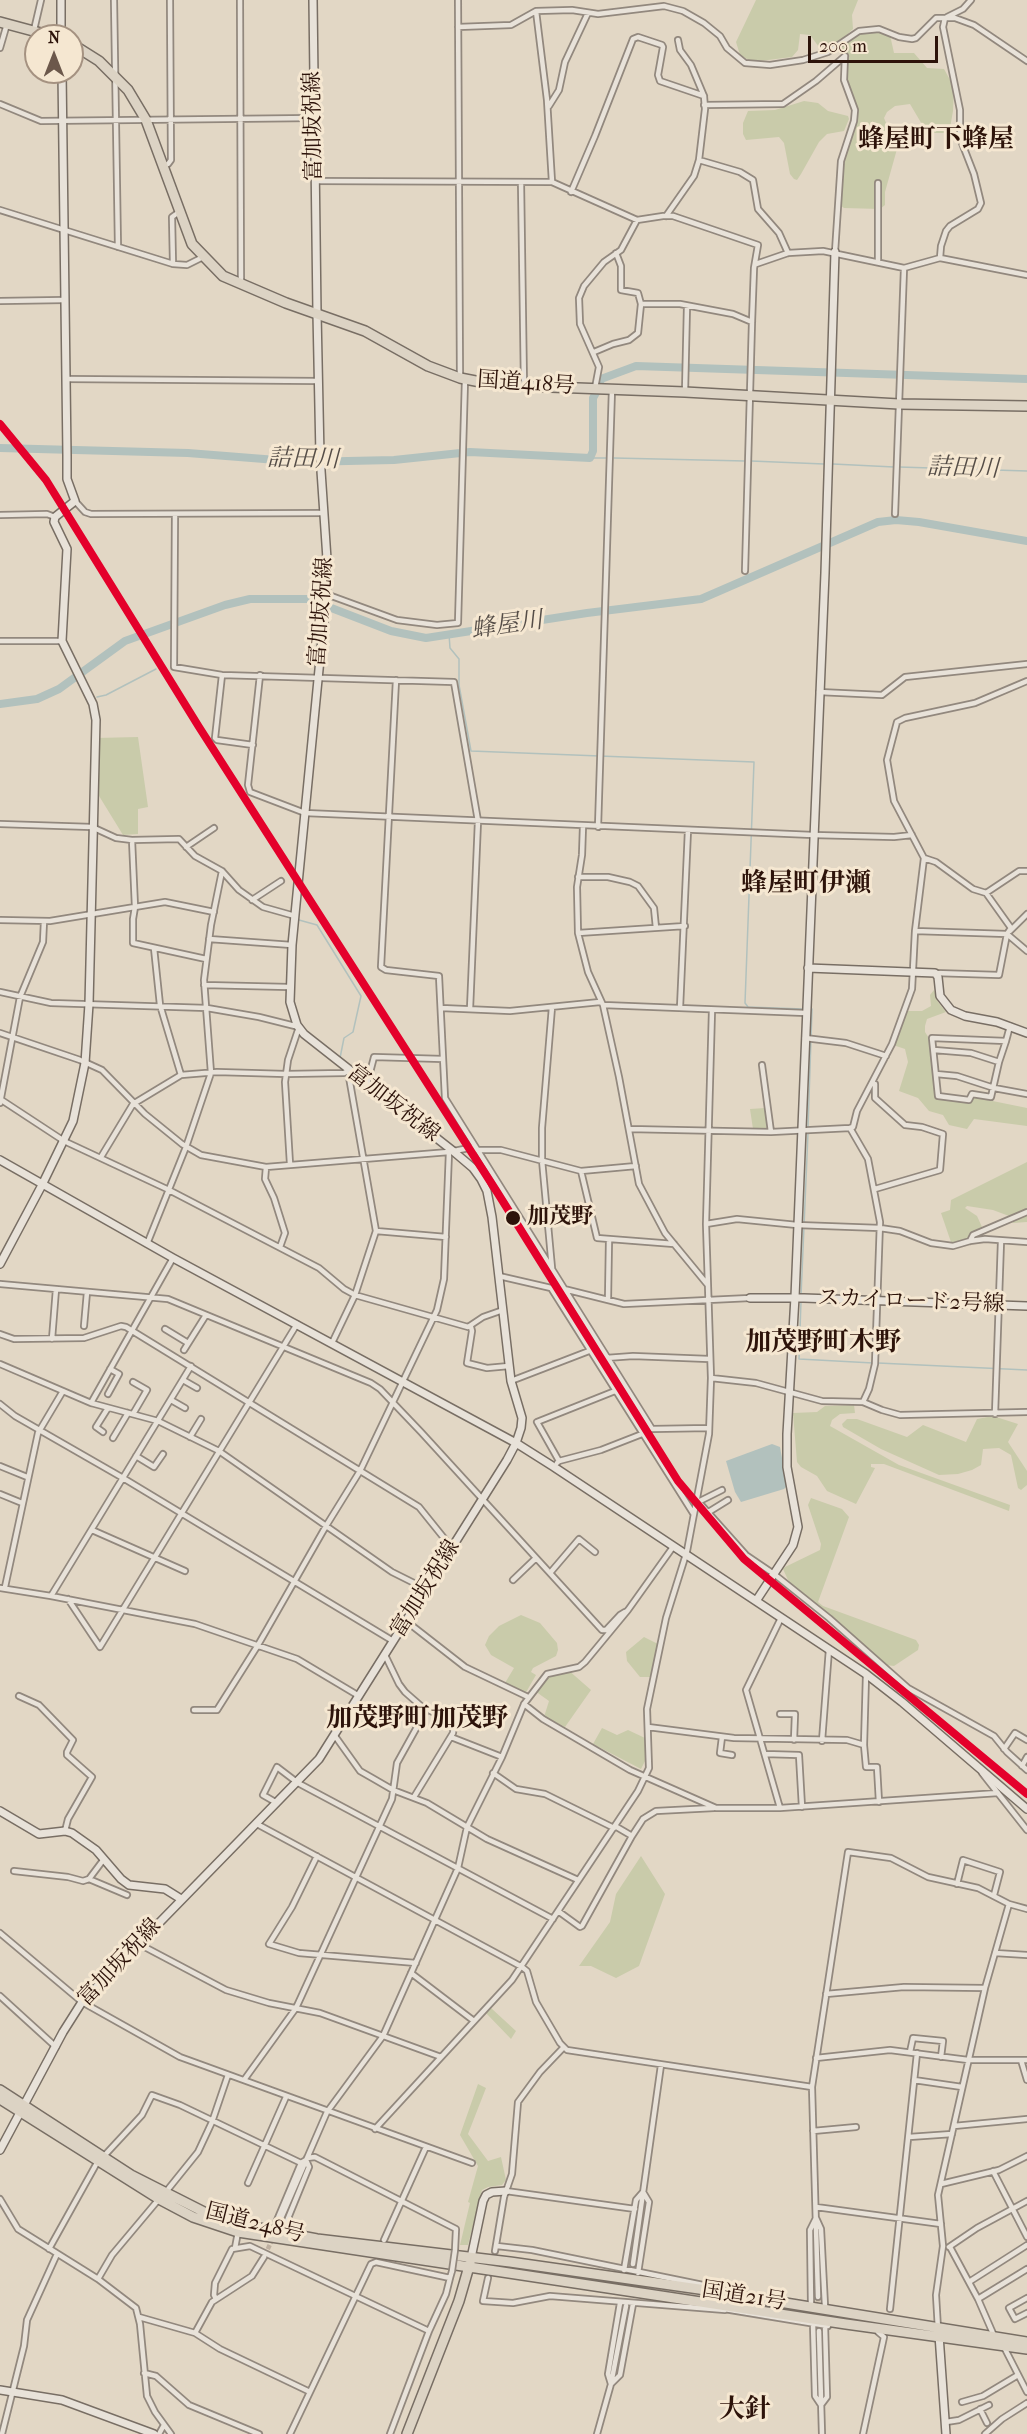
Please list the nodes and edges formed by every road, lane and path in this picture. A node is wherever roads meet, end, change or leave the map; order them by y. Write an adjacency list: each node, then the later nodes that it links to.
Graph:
1 (41, 0): 13 (street)
2 (61, 0): 14 (street)
3 (114, 0): 21 (street)
4 (170, 0): 28 (street)
5 (240, 0): 29 (street)
6 (313, 0): 27 (street, 富加坂祝線)
7 (458, 0): 15 (street)
8 (971, 0): 11 (street)
9 (536, 11): 10 (street); 15 (street); 26 (street)
10 (588, 13): 11 (street); 26 (street)
11 (945, 18): 20 (street); 51 (street)
12 (3, 23): 16 (highway); 18 (street)
13 (35, 24)
14 (61, 24)
15 (458, 27): 35 (street)
16 (24, 28)
17 (678, 40): 23 (street)
18 (0, 48)
19 (84, 52): 21 (highway, 国道418号)
20 (1027, 61)
21 (115, 76): 31 (street); 32 (highway, 国道418号)
22 (62, 84): 30 (street)
23 (705, 96): 25 (street); 40 (street)
24 (0, 104): 30 (street)
25 (704, 105): 33 (street); 47 (street)
26 (546, 111): 38 (street)
27 (314, 118): 29 (street); 36 (street, 富加坂祝線)
28 (171, 119): 29 (street); 32 (street); 34 (street)
29 (240, 119): 57 (street)
30 (63, 120): 31 (street); 45 (street)
31 (116, 120): 32 (street); 46 (street)
32 (146, 120): 34 (highway, 国道418号)
33 (699, 160): 43 (street); 49 (street)
34 (163, 166): 42 (highway, 国道418号)
35 (458, 181): 36 (street); 37 (street); 66 (street)
36 (315, 182): 62 (street, 富加坂祝線)
37 (521, 182): 38 (street); 68 (street)
38 (552, 182): 40 (street)
39 (878, 183): 52 (street)
40 (571, 192): 44 (street)
41 (0, 210): 45 (street)
42 (179, 212): 50 (highway, 国道418号); 53 (street)
43 (666, 216): 44 (street); 54 (street)
44 (637, 220): 48 (street)
45 (64, 230): 46 (street); 58 (street)
46 (118, 248): 53 (street)
47 (835, 252): 49 (street); 52 (street); 73 (street)
48 (616, 253): 60 (street); 64 (street)
49 (788, 253): 54 (street)
50 (203, 257): 53 (street); 57 (highway, 国道418号)
51 (940, 258): 55 (street); 56 (street)
52 (878, 261): 55 (street)
53 (173, 264)
54 (756, 264): 63 (street)
55 (904, 268): 74 (street)
56 (1027, 275)
57 (241, 284): 62 (highway, 国道418号)
58 (64, 300): 59 (street); 65 (street)
59 (0, 301)
60 (641, 304): 61 (street); 64 (street)
61 (687, 306): 63 (street); 71 (street)
62 (317, 313): 66 (highway, 国道418号); 67 (street, 富加坂祝線)
63 (752, 322): 72 (street)
64 (594, 352): 69 (street)
65 (66, 379): 67 (street); 76 (street)
66 (462, 379): 68 (highway, 国道418号); 83 (street)
67 (319, 381): 77 (street, 富加坂祝線)
68 (524, 386): 69 (highway, 国道418号)
69 (595, 388): 70 (highway, 国道418号)
70 (612, 389): 71 (highway, 国道418号); 99 (street)
71 (685, 392): 72 (highway, 国道418号)
72 (751, 395): 73 (highway, 国道418号); 82 (street)
73 (831, 401): 74 (highway, 国道418号); 92 (street)
74 (899, 404): 75 (highway, 国道418号); 79 (street)
75 (1027, 406)
76 (75, 501): 78 (street); 81 (street)
77 (324, 513): 78 (street); 83 (street, 富加坂祝線)
78 (175, 514): 87 (street)
79 (895, 514)
80 (0, 515): 81 (street)
81 (55, 517): 85 (street)
82 (746, 571)
83 (326, 596): 89 (street, 富加坂祝線)
84 (0, 641): 85 (street)
85 (62, 641): 100 (street)
86 (1027, 664): 92 (street)
87 (222, 675): 88 (street); 93 (street)
88 (260, 675): 89 (street); 93 (street)
89 (318, 677): 90 (street); 94 (street, 富加坂祝線)
90 (396, 680): 95 (street); 96 (street)
91 (1027, 681): 104 (street)
92 (819, 692): 103 (street)
93 (253, 745): 94 (street)
94 (305, 813): 95 (street); 118 (street, 富加坂祝線)
95 (390, 818): 96 (street); 143 (street)
96 (478, 821): 98 (street); 145 (street)
97 (0, 824): 100 (street)
98 (583, 826): 99 (street); 110 (street)
99 (598, 826): 102 (street)
100 (92, 827): 105 (street); 116 (street)
101 (214, 828): 106 (street)
102 (688, 830): 103 (street); 121 (street)
103 (813, 835): 104 (street); 131 (street)
104 (912, 835): 107 (street)
105 (132, 840): 106 (street); 114 (street)
106 (186, 846): 108 (street)
107 (924, 858): 112 (street); 123 (street)
108 (222, 871): 113 (street); 115 (street)
109 (1027, 871): 112 (street)
110 (578, 877): 122 (street); 124 (street)
111 (281, 881): 113 (street)
112 (986, 893): 125 (street)
113 (252, 900): 118 (street)
114 (135, 908): 115 (street); 116 (street); 128 (street)
115 (214, 912): 126 (street)
116 (91, 914): 120 (street); 139 (street)
117 (1027, 914): 125 (street)
118 (295, 916): 127 (street, 富加坂祝線)
119 (0, 920): 120 (street)
120 (44, 921): 137 (street)
121 (685, 926): 122 (street); 144 (street)
122 (656, 928): 124 (street)
123 (915, 931): 125 (street); 132 (street)
124 (578, 933): 138 (street)
125 (1007, 934): 129 (street); 133 (street)
126 (209, 939): 127 (street); 130 (street)
127 (292, 945): 135 (street, 富加坂祝線)
128 (154, 948): 130 (street); 140 (street)
129 (1027, 951)
130 (206, 959): 134 (street)
131 (808, 969): 132 (street); 147 (street)
132 (912, 972): 133 (street); 156 (street)
133 (935, 973): 148 (street)
134 (204, 985): 135 (street); 142 (street)
135 (289, 987): 149 (street, 富加坂祝線)
136 (0, 992): 137 (street)
137 (20, 997): 139 (street); 152 (street)
138 (602, 1003): 141 (street); 144 (street); 173 (street)
139 (89, 1004): 140 (street); 159 (street)
140 (160, 1005): 142 (street); 165 (street)
141 (552, 1007): 145 (street); 184 (street)
142 (207, 1008): 149 (street); 162 (street)
143 (441, 1008): 145 (street); 157 (street)
144 (680, 1008): 146 (street)
145 (470, 1009)
146 (712, 1010): 147 (street); 174 (street)
147 (806, 1013): 153 (street)
148 (1010, 1026): 151 (street); 154 (street)
149 (299, 1027): 161 (street, 富加坂祝線); 163 (street)
150 (0, 1033): 152 (street)
151 (1027, 1033)
152 (14, 1037): 159 (street); 170 (street)
153 (805, 1038): 156 (street); 175 (street)
154 (1006, 1041): 155 (street); 158 (street)
155 (934, 1050): 158 (street); 164 (street)
156 (886, 1056): 166 (street)
157 (443, 1059): 167 (street); 179 (street)
158 (999, 1062): 168 (street)
159 (85, 1063): 171 (street); 177 (street)
160 (762, 1065): 176 (street)
161 (350, 1071): 163 (street); 167 (street, 富加坂祝線); 182 (street)
162 (210, 1073): 163 (street); 165 (street); 178 (street)
163 (286, 1074): 185 (street)
164 (936, 1074): 168 (street); 168 (street)
165 (181, 1075): 171 (street)
166 (874, 1082): 172 (street); 190 (street)
167 (367, 1084): 180 (street, 富加坂祝線)
168 (994, 1088): 169 (street)
169 (1027, 1094)
170 (1, 1100): 177 (street)
171 (133, 1104): 178 (street); 181 (street)
172 (850, 1128): 175 (street); 190 (street)
173 (629, 1129): 174 (street); 186 (street)
174 (708, 1129): 176 (street); 193 (street)
175 (806, 1131): 176 (street); 194 (street)
176 (771, 1132)
177 (64, 1141): 181 (street); 189 (street)
178 (186, 1147): 187 (street); 191 (street)
179 (475, 1148): 180 (street); 184 (street); 207 (street)
180 (451, 1151): 182 (street); 197 (street); 208 (street, 富加坂祝線)
181 (101, 1157): 191 (street)
182 (362, 1159): 185 (street); 196 (street)
183 (0, 1160): 189 (street)
184 (542, 1160): 188 (street); 207 (street)
185 (290, 1164): 187 (street)
186 (636, 1166): 188 (street); 203 (street)
187 (266, 1167): 204 (street)
188 (581, 1171): 198 (street)
189 (42, 1185): 202 (street); 206 (street)
190 (875, 1189): 195 (street)
191 (169, 1190): 202 (street); 204 (street)
192 (1027, 1212): 199 (street)
193 (706, 1224): 194 (street); 210 (street)
194 (802, 1225): 195 (street); 217 (street)
195 (880, 1228): 199 (street); 221 (street)
196 (376, 1231): 197 (street); 215 (street)
197 (446, 1237): 226 (street)
198 (609, 1240): 203 (street); 219 (street)
199 (970, 1240): 200 (street)
200 (1001, 1240): 201 (street); 222 (street)
201 (1027, 1242)
202 (147, 1244): 205 (street)
203 (674, 1244): 210 (street)
204 (280, 1247): 215 (street)
205 (173, 1258): 216 (street); 227 (street)
206 (0, 1264)
207 (552, 1270): 213 (street)
208 (499, 1276): 211 (street); 224 (street, 富加坂祝線)
209 (0, 1284): 212 (street)
210 (707, 1284): 220 (street)
211 (551, 1288): 213 (street); 238 (street)
212 (56, 1289): 214 (street); 233 (street)
213 (564, 1289): 219 (street); 239 (street)
214 (87, 1292): 216 (street); 228 (street)
215 (355, 1295): 226 (street); 235 (street)
216 (152, 1297): 225 (street); 231 (street)
217 (799, 1297): 218 (street, スカイロード2号線); 221 (street, スカイロード2号線); 253 (street)
218 (750, 1298): 220 (street)
219 (608, 1300): 220 (street)
220 (707, 1300): 240 (street)
221 (878, 1300): 222 (street, スカイロード2号線); 257 (street)
222 (998, 1306): 223 (street, スカイロード2号線); 265 (street)
223 (1027, 1306)
224 (503, 1310): 229 (street); 243 (street, 富加坂祝線)
225 (206, 1315): 234 (street); 236 (street)
226 (434, 1318): 229 (street); 249 (street)
227 (297, 1324): 235 (street); 236 (street)
228 (84, 1326)
229 (471, 1327): 243 (street)
230 (165, 1329): 234 (street)
231 (133, 1331): 233 (street); 242 (street); 244 (street)
232 (0, 1334): 233 (street)
233 (52, 1339)
234 (188, 1344): 237 (street)
235 (332, 1344): 249 (street)
236 (283, 1347): 256 (street); 259 (street)
237 (184, 1350)
238 (589, 1351): 248 (street); 251 (street)
239 (606, 1358): 240 (street); 268 (street)
240 (709, 1359): 245 (street)
241 (0, 1364): 252 (street)
242 (191, 1366): 246 (street); 256 (street)
243 (509, 1366): 248 (street, 富加坂祝線)
244 (110, 1369): 254 (street); 258 (street)
245 (711, 1378): 253 (street); 268 (street)
246 (183, 1380): 250 (street); 255 (street)
247 (133, 1382): 264 (street)
248 (511, 1382): 274 (street, 富加坂祝線)
249 (402, 1383): 259 (street); 274 (street)
250 (197, 1388)
251 (615, 1391): 271 (street); 278 (street)
252 (63, 1392): 258 (street); 269 (street)
253 (790, 1392): 257 (street); 302 (street)
254 (108, 1394)
255 (171, 1400): 262 (street); 267 (street)
256 (249, 1402): 275 (street); 280 (street)
257 (863, 1402): 265 (street)
258 (91, 1403): 261 (street)
259 (392, 1403): 280 (street); 286 (street)
260 (0, 1404): 269 (street)
261 (108, 1408): 264 (street); 270 (street)
262 (185, 1408)
263 (1027, 1412): 265 (street)
264 (130, 1414): 267 (street); 273 (street)
265 (995, 1414)
266 (201, 1419): 272 (street)
267 (158, 1421): 272 (street); 277 (street)
268 (709, 1428): 287 (street)
269 (40, 1429): 281 (street); 282 (street)
270 (103, 1432)
271 (642, 1434): 278 (street); 290 (street)
272 (190, 1437): 275 (street)
273 (113, 1438)
274 (516, 1443): 278 (street); 286 (street, 富加坂祝線)
275 (219, 1451): 289 (street); 292 (street)
276 (163, 1454): 277 (street)
277 (136, 1456): 282 (street)
278 (556, 1464): 294 (street)
279 (0, 1466): 281 (street)
280 (360, 1471): 292 (street); 295 (street)
281 (27, 1477): 288 (street)
282 (123, 1478): 289 (street); 293 (street)
283 (722, 1490): 287 (street)
284 (0, 1494): 288 (street)
285 (728, 1500): 291 (street)
286 (482, 1501): 295 (street, 富加坂祝線); 299 (street)
287 (697, 1501): 290 (street); 291 (street)
288 (22, 1503): 305 (street)
289 (182, 1513): 298 (street); 304 (street)
290 (693, 1513): 297 (street)
291 (707, 1513): 302 (street)
292 (326, 1526): 304 (street); 306 (street)
293 (92, 1530): 298 (street); 307 (street)
294 (673, 1547): 297 (street); 311 (street)
295 (452, 1548): 306 (street, 富加坂祝線)
296 (595, 1552): 301 (street)
297 (686, 1555): 309 (street); 326 (street)
298 (154, 1558): 300 (street); 310 (street)
299 (536, 1558): 301 (street); 303 (street)
300 (185, 1571)
301 (550, 1574): 311 (street)
302 (774, 1574): 309 (street); 335 (street)
303 (513, 1580)
304 (294, 1581): 314 (street); 315 (street)
305 (2, 1588): 307 (street)
306 (426, 1589): 313 (street, 富加坂祝線)
307 (51, 1596): 308 (street)
308 (68, 1599): 310 (street); 310 (street)
309 (756, 1601): 312 (street)
310 (122, 1610): 315 (street)
311 (628, 1611): 321 (street)
312 (781, 1618): 316 (street); 330 (street)
313 (406, 1621): 314 (street, 富加坂祝線); 321 (street)
314 (393, 1642): 317 (street, 富加坂祝線)
315 (258, 1645): 320 (street); 324 (street)
316 (829, 1648): 318 (street); 333 (street)
317 (385, 1654): 320 (street, 富加坂祝線); 323 (street)
318 (867, 1674): 334 (street); 340 (street)
319 (19, 1696): 361 (street)
320 (358, 1696): 327 (street, 富加坂祝線)
321 (528, 1696): 322 (street)
322 (524, 1704): 338 (street); 344 (street)
323 (427, 1709): 328 (street); 346 (street)
324 (194, 1710)
325 (780, 1714): 331 (street)
326 (648, 1727): 329 (street); 344 (street)
327 (336, 1736): 345 (street, 富加坂祝線); 346 (street)
328 (451, 1737): 338 (street); 348 (street)
329 (722, 1737): 330 (street); 337 (street)
330 (761, 1739): 331 (street); 336 (street)
331 (794, 1740): 333 (street)
332 (1027, 1740): 335 (street)
333 (822, 1741): 334 (street)
334 (864, 1745): 349 (street)
335 (1004, 1749): 341 (street)
336 (765, 1754): 351 (street); 353 (street)
337 (732, 1755)
338 (501, 1757): 343 (street)
339 (1027, 1757): 341 (street)
340 (975, 1763): 347 (street); 354 (street)
341 (1022, 1766): 342 (street)
342 (1027, 1770)
343 (493, 1773): 358 (street); 359 (street)
344 (646, 1777): 352 (street); 359 (street)
345 (298, 1783): 350 (street, 富加坂祝線); 350 (street); 357 (street)
346 (393, 1790): 348 (street); 357 (street)
347 (998, 1793): 349 (street); 360 (street)
348 (414, 1797): 358 (street)
349 (879, 1802): 351 (street)
350 (278, 1803): 356 (street, 富加坂祝線)
351 (802, 1807): 353 (street)
352 (716, 1808): 353 (street); 362 (street)
353 (780, 1809)
354 (1027, 1809)
355 (0, 1811): 361 (street)
356 (257, 1824): 363 (street); 373 (street, 富加坂祝線)
357 (380, 1827): 365 (street); 367 (street)
358 (467, 1827): 365 (street); 369 (street)
359 (614, 1827): 362 (street); 369 (street)
360 (1027, 1830)
361 (65, 1831): 364 (street)
362 (632, 1836): 376 (street)
363 (316, 1856): 367 (street); 382 (street)
364 (104, 1859): 368 (street); 373 (street)
365 (458, 1868): 377 (street); 378 (street)
366 (14, 1871): 368 (street)
367 (356, 1877): 378 (street); 382 (street)
368 (89, 1879): 372 (street)
369 (578, 1880): 376 (street)
370 (957, 1884): 371 (street); 371 (street); 388 (street)
371 (994, 1894): 374 (street)
372 (127, 1895)
373 (181, 1899): 380 (street, 富加坂祝線)
374 (1009, 1904): 375 (street); 381 (street)
375 (1027, 1910)
376 (558, 1911): 377 (street)
377 (553, 1919): 385 (street)
378 (434, 1921): 384 (street); 385 (street)
379 (0, 1933): 390 (street)
380 (139, 1944): 390 (street, 富加坂祝線); 391 (street)
381 (995, 1953): 383 (street); 387 (street)
382 (321, 1955): 384 (street); 391 (street)
383 (1027, 1955)
384 (416, 1963): 386 (street)
385 (522, 1967): 392 (street); 395 (street)
386 (411, 1973): 392 (street); 393 (street)
387 (985, 1988): 388 (street); 401 (street)
388 (826, 1994): 400 (street)
389 (0, 1996): 394 (street)
390 (82, 2002): 394 (street, 富加坂祝線); 404 (street)
391 (296, 2008): 393 (street); 405 (street)
392 (474, 2021): 398 (street)
393 (383, 2036): 398 (street); 414 (street)
394 (56, 2047): 413 (street, 富加坂祝線)
395 (563, 2048): 403 (street); 433 (street)
396 (910, 2052): 397 (street); 399 (street); 400 (street)
397 (917, 2053): 399 (street); 406 (street)
398 (441, 2057): 419 (street)
399 (941, 2057): 401 (street)
400 (816, 2058): 408 (street)
401 (968, 2060): 402 (street); 409 (street)
402 (1024, 2060): 407 (street)
403 (661, 2065): 408 (street); 434 (street)
404 (228, 2075): 405 (street); 416 (street)
405 (244, 2080): 411 (street)
406 (914, 2080): 409 (street); 422 (street)
407 (1027, 2080)
408 (812, 2087): 420 (street)
409 (962, 2087): 417 (street)
410 (0, 2090): 413 (highway, 国道248号)
411 (286, 2097): 414 (street); 423 (street)
412 (0, 2098): 413 (highway, 国道248号)
413 (23, 2108): 425 (street, 富加坂祝線); 427 (highway, 国道248号)
414 (327, 2112): 419 (street); 428 (street)
415 (1027, 2119): 417 (street)
416 (212, 2122): 423 (street); 427 (street); 435 (street)
417 (954, 2126): 421 (street)
418 (856, 2127): 420 (street)
419 (375, 2129): 424 (street)
420 (813, 2131): 439 (street)
421 (952, 2134): 422 (street); 432 (street)
422 (909, 2137): 443 (street)
423 (266, 2146): 428 (street); 431 (street)
424 (426, 2147): 429 (street); 438 (street)
425 (0, 2150)
426 (1027, 2156): 430 (street)
427 (101, 2158): 435 (highway, 国道248号); 453 (street)
428 (305, 2160): 438 (street); 445 (street); 445 (street); 445 (street)
429 (472, 2163)
430 (993, 2171): 432 (street); 440 (street)
431 (248, 2183)
432 (941, 2184): 444 (street)
433 (506, 2191): 441 (street); 456 (street); 459 (street)
434 (643, 2192): 441 (street); 457 (street); 461 (street)
435 (162, 2196): 445 (highway, 国道248号); 446 (highway, 国道248号); 464 (street)
436 (0, 2199): 453 (street)
437 (1027, 2201): 440 (street)
438 (401, 2202): 448 (street); 462 (street, bridge)
439 (816, 2207): 442 (street); 443 (street)
440 (1012, 2208): 447 (street); 451 (street)
441 (635, 2209): 459 (street)
442 (816, 2218): 467 (street); 473 (street); 474 (street)
443 (900, 2220): 444 (street); 477 (street)
444 (941, 2224): 450 (street)
445 (277, 2230): 456 (highway, 国道248号)
446 (238, 2232): 452 (street); 458 (highway, 国道248号)
447 (1027, 2237)
448 (384, 2240)
449 (1027, 2245): 465 (street)
450 (943, 2246): 451 (street); 486 (street)
451 (950, 2247): 465 (street)
452 (236, 2248): 466 (street); 470 (street)
453 (49, 2249): 454 (street)
454 (57, 2254): 464 (street); 495 (street)
455 (264, 2257): 470 (street)
456 (471, 2258): 458 (highway); 482 (highway, 国道21号)
457 (633, 2265)
458 (469, 2268): 476 (highway, 国道21号); 513 (highway)
459 (624, 2270): 461 (street)
460 (1027, 2270): 468 (street)
461 (638, 2273): 473 (street)
462 (450, 2278): 466 (street); 483 (street)
463 (488, 2278): 471 (street)
464 (98, 2279): 479 (street)
465 (969, 2282): 468 (street)
466 (356, 2297): 483 (street); 496 (street)
467 (818, 2297)
468 (978, 2298): 487 (street)
469 (1027, 2298): 478 (street)
470 (216, 2299): 485 (street)
471 (620, 2303): 472 (street); 493 (street)
472 (633, 2304): 476 (street); 493 (street)
473 (811, 2304): 474 (street)
474 (825, 2306): 482 (street)
475 (626, 2307): 493 (street)
476 (724, 2308): 480 (street); 482 (highway, 国道21号)
477 (890, 2309)
478 (1027, 2313)
479 (139, 2317): 485 (street); 491 (street)
480 (813, 2324): 481 (street); 500 (street)
481 (825, 2325): 482 (street); 500 (street)
482 (879, 2327): 486 (highway, 国道21号); 516 (street)
483 (429, 2331): 512 (street)
484 (819, 2331): 500 (street)
485 (195, 2333): 496 (street)
486 (939, 2333): 487 (highway, 国道21号); 489 (highway, 国道21号); 503 (street)
487 (995, 2338): 488 (highway, 国道21号)
488 (1027, 2342)
489 (1004, 2346): 490 (highway, 国道21号); 492 (street)
490 (1027, 2349)
491 (144, 2373): 505 (street); 510 (street)
492 (1018, 2375): 497 (street); 498 (street)
493 (611, 2384): 514 (street)
494 (0, 2390): 495 (street)
495 (13, 2392): 506 (street); 507 (street)
496 (310, 2392): 511 (street)
497 (1027, 2392)
498 (962, 2402)
499 (1027, 2403): 518 (street)
500 (821, 2405): 515 (street)
501 (989, 2405): 502 (street)
502 (980, 2409): 503 (street); 504 (street)
503 (946, 2422): 517 (street)
504 (987, 2423)
505 (164, 2425): 508 (street); 509 (street)
506 (2, 2434)
507 (153, 2434)
508 (159, 2434)
509 (171, 2434)
510 (259, 2434)
511 (290, 2434)
512 (390, 2434)
513 (407, 2434)
514 (597, 2434)
515 (822, 2434)
516 (863, 2434)
517 (946, 2434)
518 (986, 2434)

